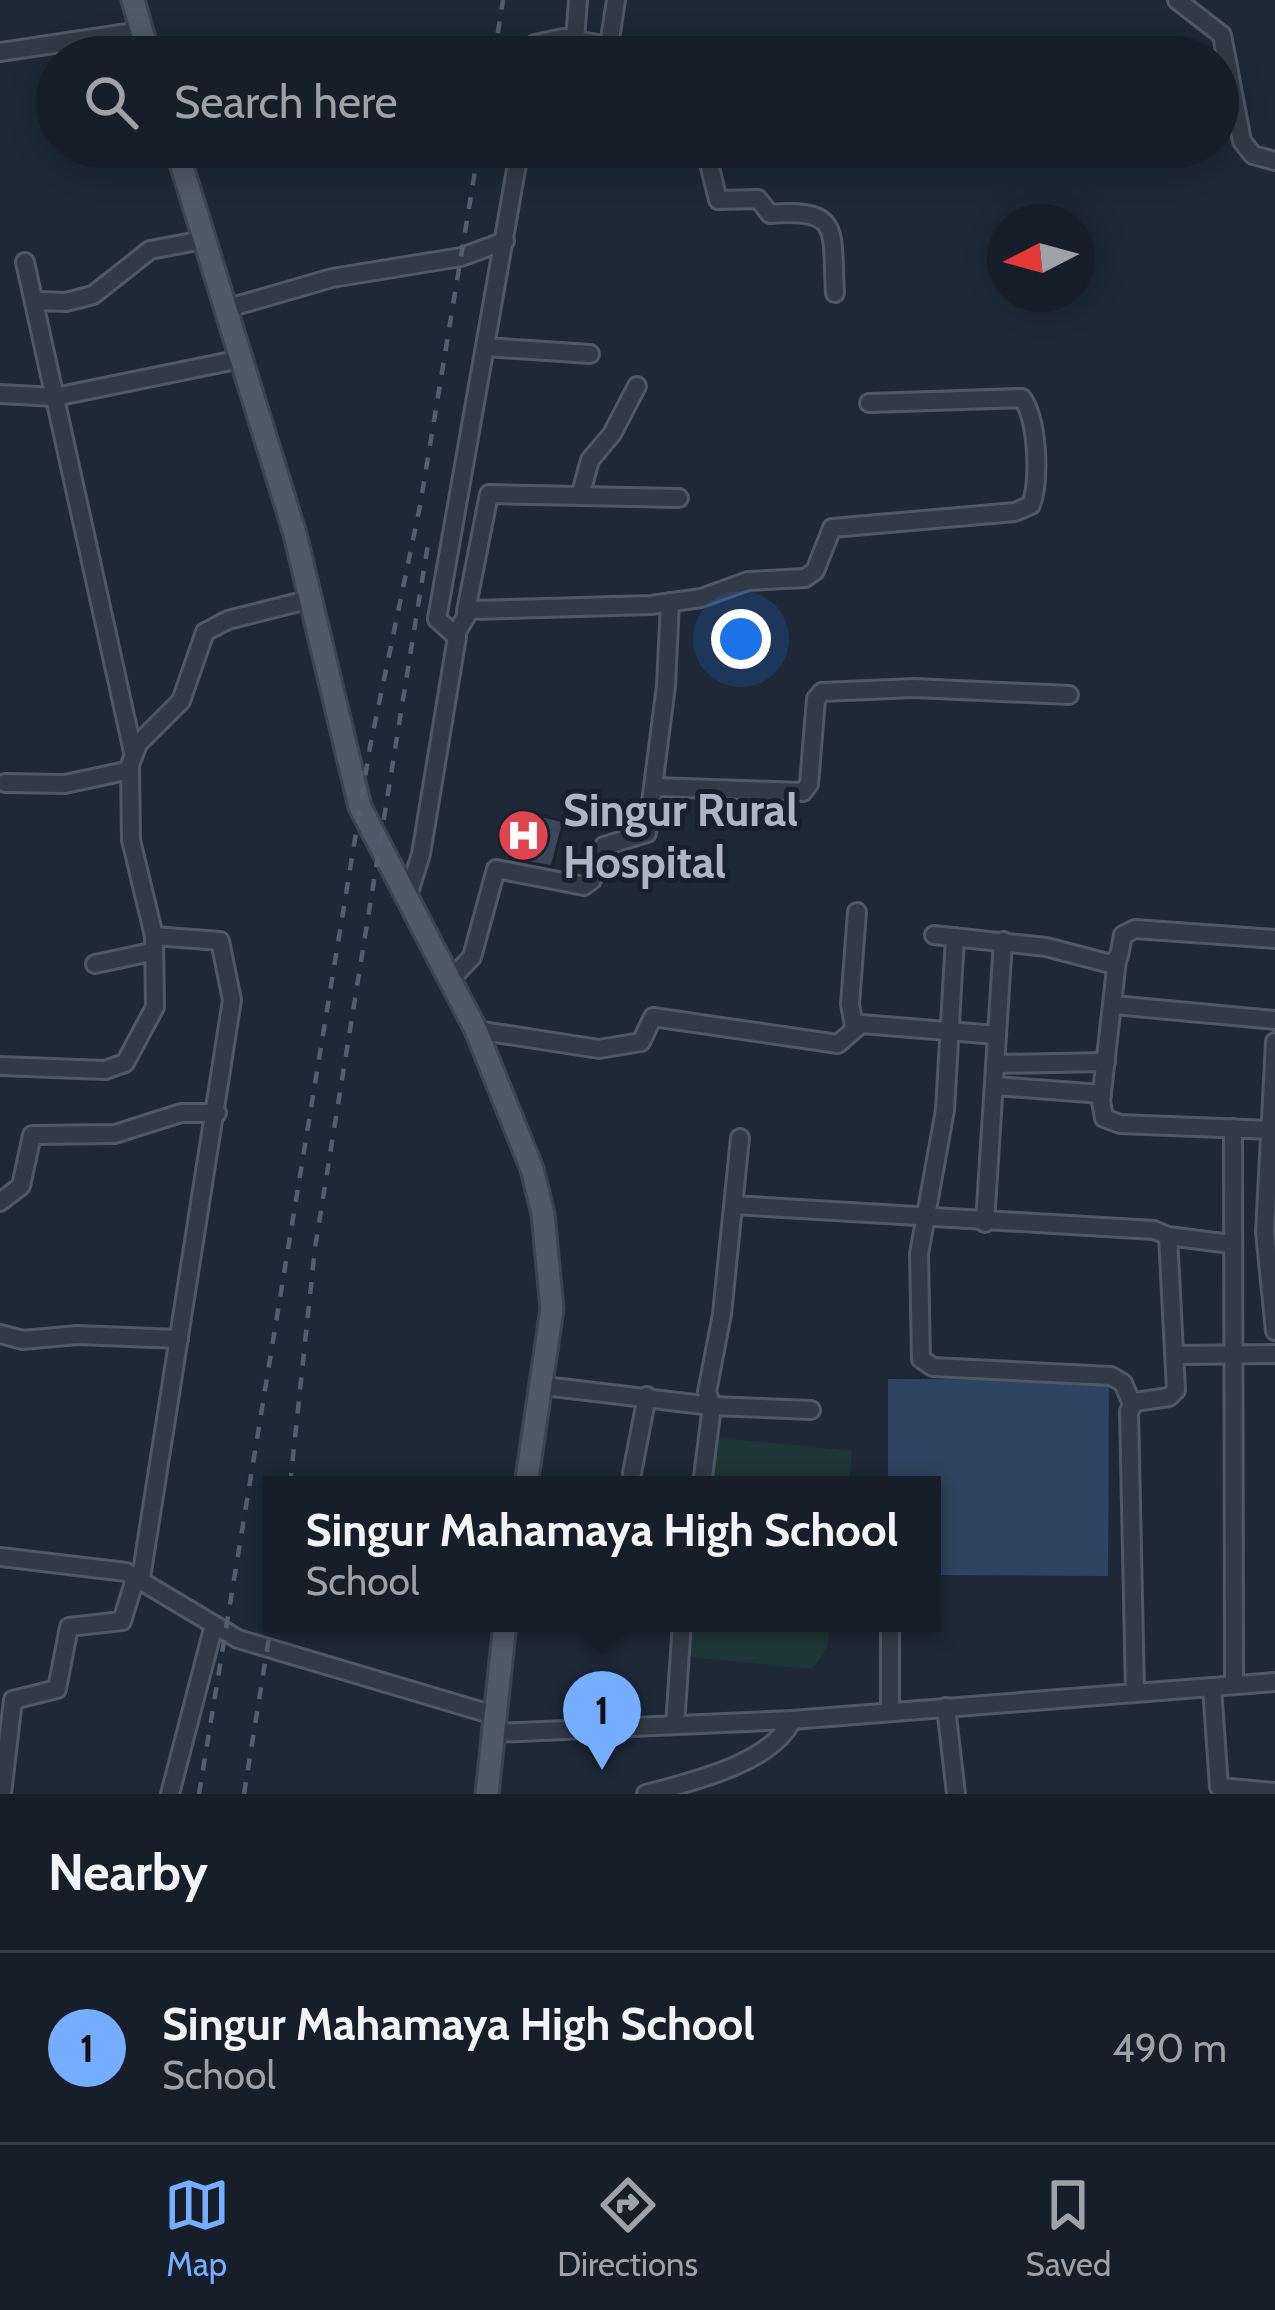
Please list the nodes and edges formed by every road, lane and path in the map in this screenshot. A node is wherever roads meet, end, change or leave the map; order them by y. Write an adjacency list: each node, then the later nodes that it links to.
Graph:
1 (133, 0): 5 (main road)
2 (578, 0): 8 (street)
3 (616, 0): 9 (street)
4 (1177, 0): 10 (street)
5 (142, 31): 6 (street); 7 (main road)
6 (108, 36)
7 (143, 36)
8 (575, 36)
9 (613, 36)
10 (1222, 36)
11 (36, 47): 12 (street)
12 (0, 52)
13 (1239, 126): 14 (street)
14 (1275, 161)
15 (182, 168): 18 (main road)
16 (517, 168): 19 (street)
17 (710, 168): 21 (street)
18 (203, 240): 22 (street); 23 (main road)
19 (505, 241): 23 (street); 24 (street)
20 (25, 262): 22 (street)
21 (835, 293)
22 (37, 301): 29 (street)
23 (225, 309): 26 (main road)
24 (486, 346): 25 (street); 36 (street)
25 (590, 354)
26 (241, 359): 29 (street); 33 (main road)
27 (637, 386): 31 (street)
28 (0, 394): 29 (street)
29 (56, 397): 38 (street)
30 (869, 403): 34 (street)
31 (581, 493): 32 (street); 35 (street)
32 (679, 498)
33 (311, 599): 38 (street); 41 (main road)
34 (670, 602): 35 (street); 40 (street)
35 (466, 611): 36 (street)
36 (456, 633): 41 (street)
37 (1070, 694): 40 (street)
38 (132, 761): 39 (street); 47 (street)
39 (5, 783)
40 (655, 787): 50 (street)
41 (406, 899): 50 (main road)
42 (856, 912): 53 (street)
43 (934, 935): 44 (street)
44 (955, 937): 46 (street); 55 (street)
45 (1275, 939): 48 (street)
46 (1003, 941): 48 (street); 56 (street)
47 (153, 944): 49 (street); 60 (street); 64 (street)
48 (1118, 960): 51 (street)
49 (95, 964)
50 (449, 981): 54 (main road)
51 (1114, 1005): 52 (street); 58 (street)
52 (1275, 1020)
53 (854, 1026): 54 (street); 55 (street)
54 (476, 1030): 81 (main road)
55 (949, 1031): 56 (street); 70 (street)
56 (998, 1035): 59 (street)
57 (1275, 1042): 61 (street)
58 (1106, 1062): 59 (street); 63 (street)
59 (996, 1064): 62 (street)
60 (0, 1066)
61 (1273, 1081): 66 (street)
62 (995, 1086): 63 (street); 71 (street)
63 (1102, 1094): 65 (street)
64 (217, 1112): 68 (street); 77 (street)
65 (1233, 1128): 66 (street); 73 (street)
66 (1272, 1135): 74 (street)
67 (740, 1138): 69 (street)
68 (0, 1202)
69 (734, 1204): 70 (street); 84 (street)
70 (922, 1218): 71 (street); 83 (street)
71 (985, 1223): 72 (street)
72 (1168, 1237): 73 (street); 80 (street)
73 (1231, 1244): 78 (street)
74 (1271, 1259): 75 (street)
75 (1274, 1318)
76 (0, 1334): 77 (street)
77 (179, 1340): 90 (street)
78 (1238, 1354): 79 (street); 80 (street); 96 (street)
79 (1275, 1354)
80 (1178, 1355): 83 (street)
81 (544, 1386): 82 (street); 87 (main road)
82 (647, 1396): 84 (street); 86 (street)
83 (1132, 1404): 98 (street)
84 (712, 1406): 85 (street); 88 (street)
85 (811, 1410)
86 (632, 1473)
87 (528, 1476)
88 (703, 1476)
89 (0, 1557): 90 (street)
90 (138, 1577): 91 (street); 104 (street)
91 (214, 1625): 102 (street); 107 (street)
92 (504, 1632): 102 (main road)
93 (681, 1632): 103 (street)
94 (890, 1632): 100 (street)
95 (1275, 1682): 96 (street)
96 (1234, 1685): 97 (street)
97 (1212, 1687): 98 (street); 105 (street)
98 (1135, 1692): 99 (street)
99 (946, 1707): 100 (street); 110 (street)
100 (890, 1712): 101 (street)
101 (792, 1720): 103 (street); 109 (street)
102 (496, 1725): 103 (street); 108 (main road)
103 (675, 1725)
104 (2, 1763): 106 (street)
105 (1275, 1792)
106 (2, 1794)
107 (170, 1794)
108 (487, 1794)
109 (646, 1794)
110 (956, 1794)

